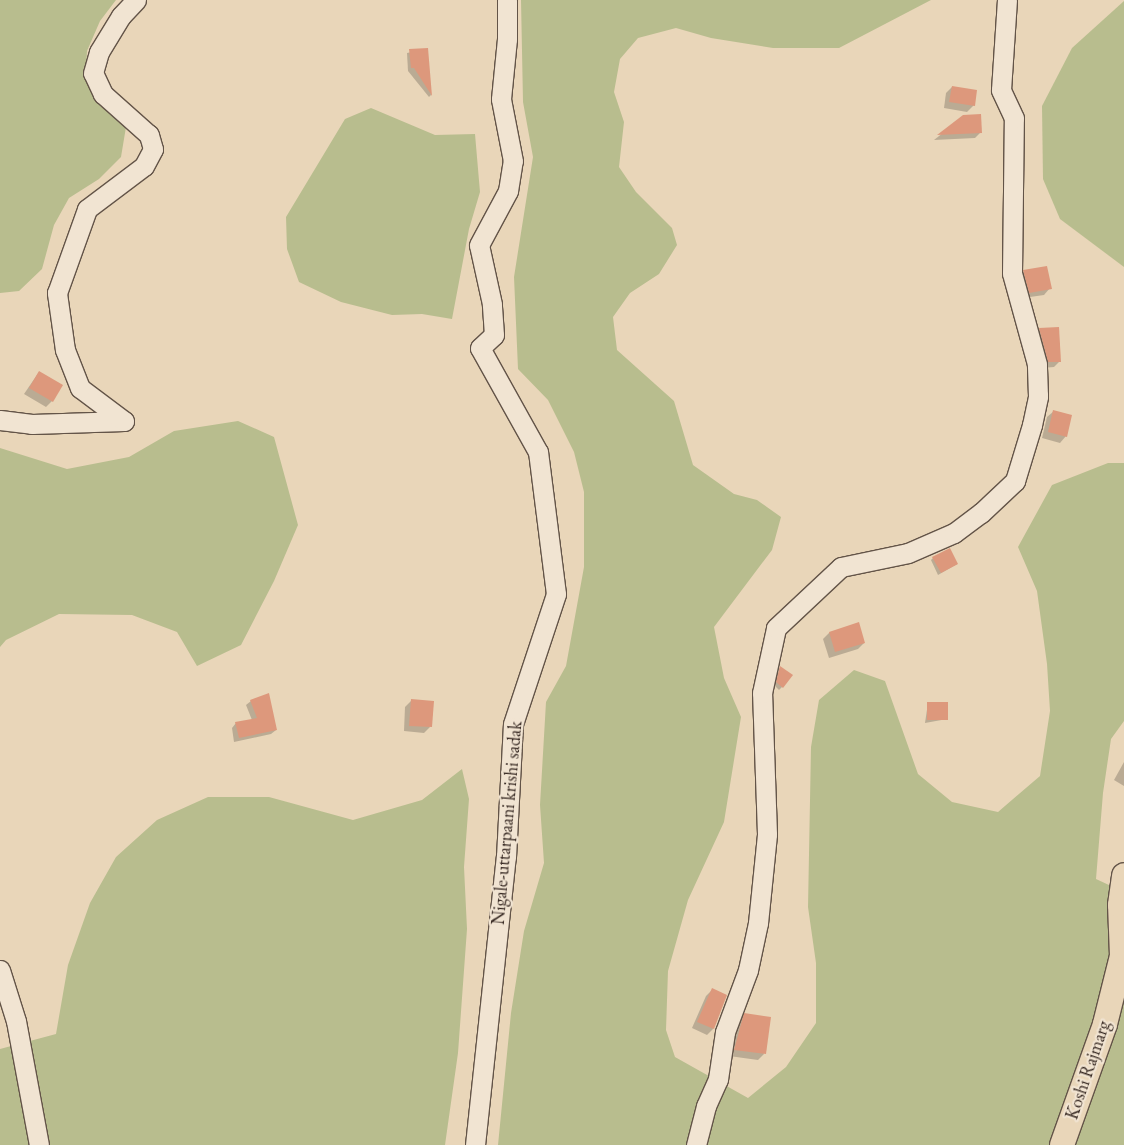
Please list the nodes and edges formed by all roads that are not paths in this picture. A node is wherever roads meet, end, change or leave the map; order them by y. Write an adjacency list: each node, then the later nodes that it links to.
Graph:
1 (136, 0): 4 (street)
2 (507, 0): 8 (street, Nigale-uttarpaani krishi sadak)
3 (1007, 0): 9 (street)
4 (0, 420)
5 (1124, 875): 10 (main road, Koshi Rajmarg)
6 (0, 970): 7 (street)
7 (39, 1145)
8 (475, 1145)
9 (696, 1145)
10 (1062, 1145)

